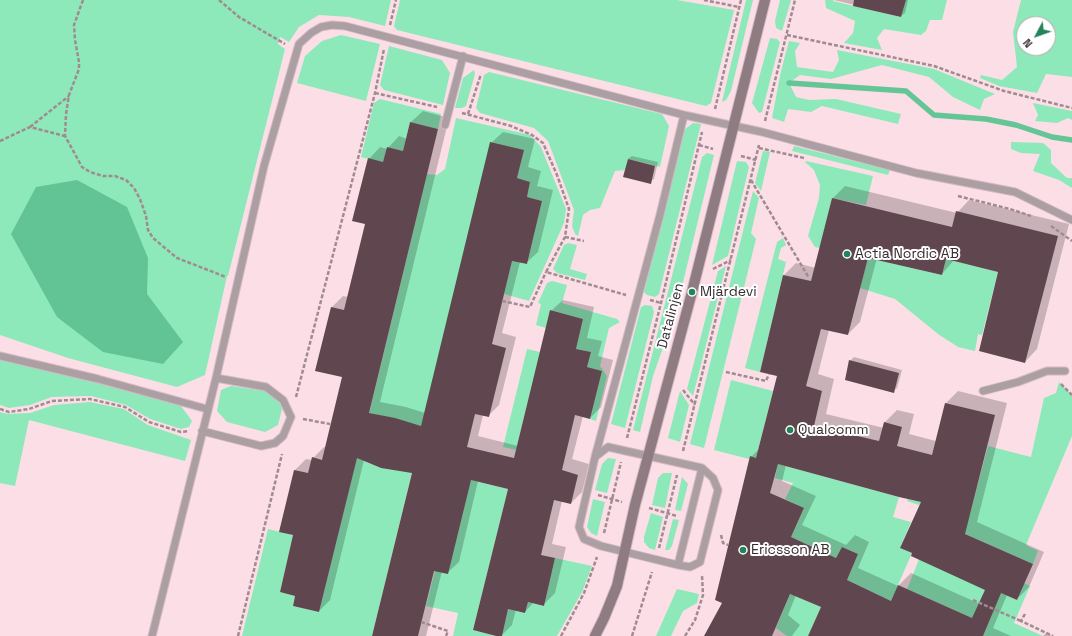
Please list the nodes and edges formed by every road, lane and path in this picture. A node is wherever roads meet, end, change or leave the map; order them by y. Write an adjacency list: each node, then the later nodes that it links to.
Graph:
1 (83, 0): 15 (path)
2 (219, 0): 11 (path)
3 (396, 0): 10 (path)
4 (704, 0): 8 (path)
5 (741, 0): 8 (path)
6 (765, 0): 23 (street, Datalinjen)
7 (795, 0): 9 (path)
8 (739, 7): 21 (path)
9 (787, 35): 16 (path); 25 (path)
10 (387, 37): 11 (lane); 12 (lane); 14 (path)
11 (297, 50): 36 (lane)
12 (462, 56): 13 (lane); 17 (lane)
13 (485, 62): 18 (path); 19 (lane)
14 (375, 93): 17 (path); 50 (path)
15 (69, 95): 24 (path); 26 (path)
16 (1072, 108)
17 (449, 109): 18 (path); 22 (lane)
18 (468, 114): 30 (path)
19 (684, 115): 20 (lane); 37 (lane)
20 (705, 120): 21 (lane); 39 (path)
21 (712, 121): 23 (lane)
22 (444, 125)
23 (734, 126): 25 (lane); 55 (street, Datalinjen)
24 (30, 127): 26 (path); 27 (path)
25 (762, 132): 28 (path); 29 (lane)
26 (65, 136): 36 (path)
27 (0, 141)
28 (751, 180): 32 (path); 35 (path)
29 (1072, 220)
30 (565, 237): 31 (path); 34 (path)
31 (584, 241)
32 (731, 260): 33 (path); 47 (path)
33 (713, 269)
34 (546, 272): 37 (path); 38 (path)
35 (809, 278)
36 (237, 282): 44 (lane)
37 (638, 298): 39 (path); 56 (lane)
38 (502, 301)
39 (661, 303): 54 (path)
40 (0, 356): 49 (lane)
41 (1065, 370): 46 (lane)
42 (726, 372): 43 (path)
43 (769, 374)
44 (216, 378): 49 (lane); 50 (lane)
45 (682, 390): 47 (path)
46 (983, 391)
47 (695, 405): 57 (path)
48 (0, 409): 52 (path)
49 (207, 409): 52 (lane)
50 (291, 417): 51 (path); 52 (lane)
51 (330, 424)
52 (202, 431): 75 (lane)
53 (284, 448): 76 (path)
54 (624, 450): 55 (lane); 56 (lane); 60 (path)
55 (649, 456): 57 (lane); 61 (street, Datalinjen)
56 (595, 457): 59 (lane)
57 (680, 463): 58 (lane); 62 (path)
58 (702, 468): 63 (lane); 64 (lane)
59 (587, 492): 60 (path); 66 (lane)
60 (612, 499): 61 (path); 66 (path)
61 (635, 505): 62 (path); 67 (street, Datalinjen)
62 (668, 513): 63 (path); 68 (path)
63 (689, 519): 70 (lane)
64 (710, 524): 65 (path); 69 (lane)
65 (728, 545)
66 (601, 546): 67 (lane); 78 (path)
67 (625, 552): 68 (lane); 79 (street, Datalinjen)
68 (656, 559): 70 (lane); 80 (path)
69 (700, 562): 70 (lane); 81 (path)
70 (678, 565)
71 (973, 600): 73 (path)
72 (1025, 614): 73 (path)
73 (1021, 621): 82 (path)
74 (422, 622): 77 (path)
75 (152, 636)
76 (238, 636)
77 (446, 636)
78 (561, 636)
79 (594, 636)
80 (632, 636)
81 (685, 636)
82 (1053, 636)

